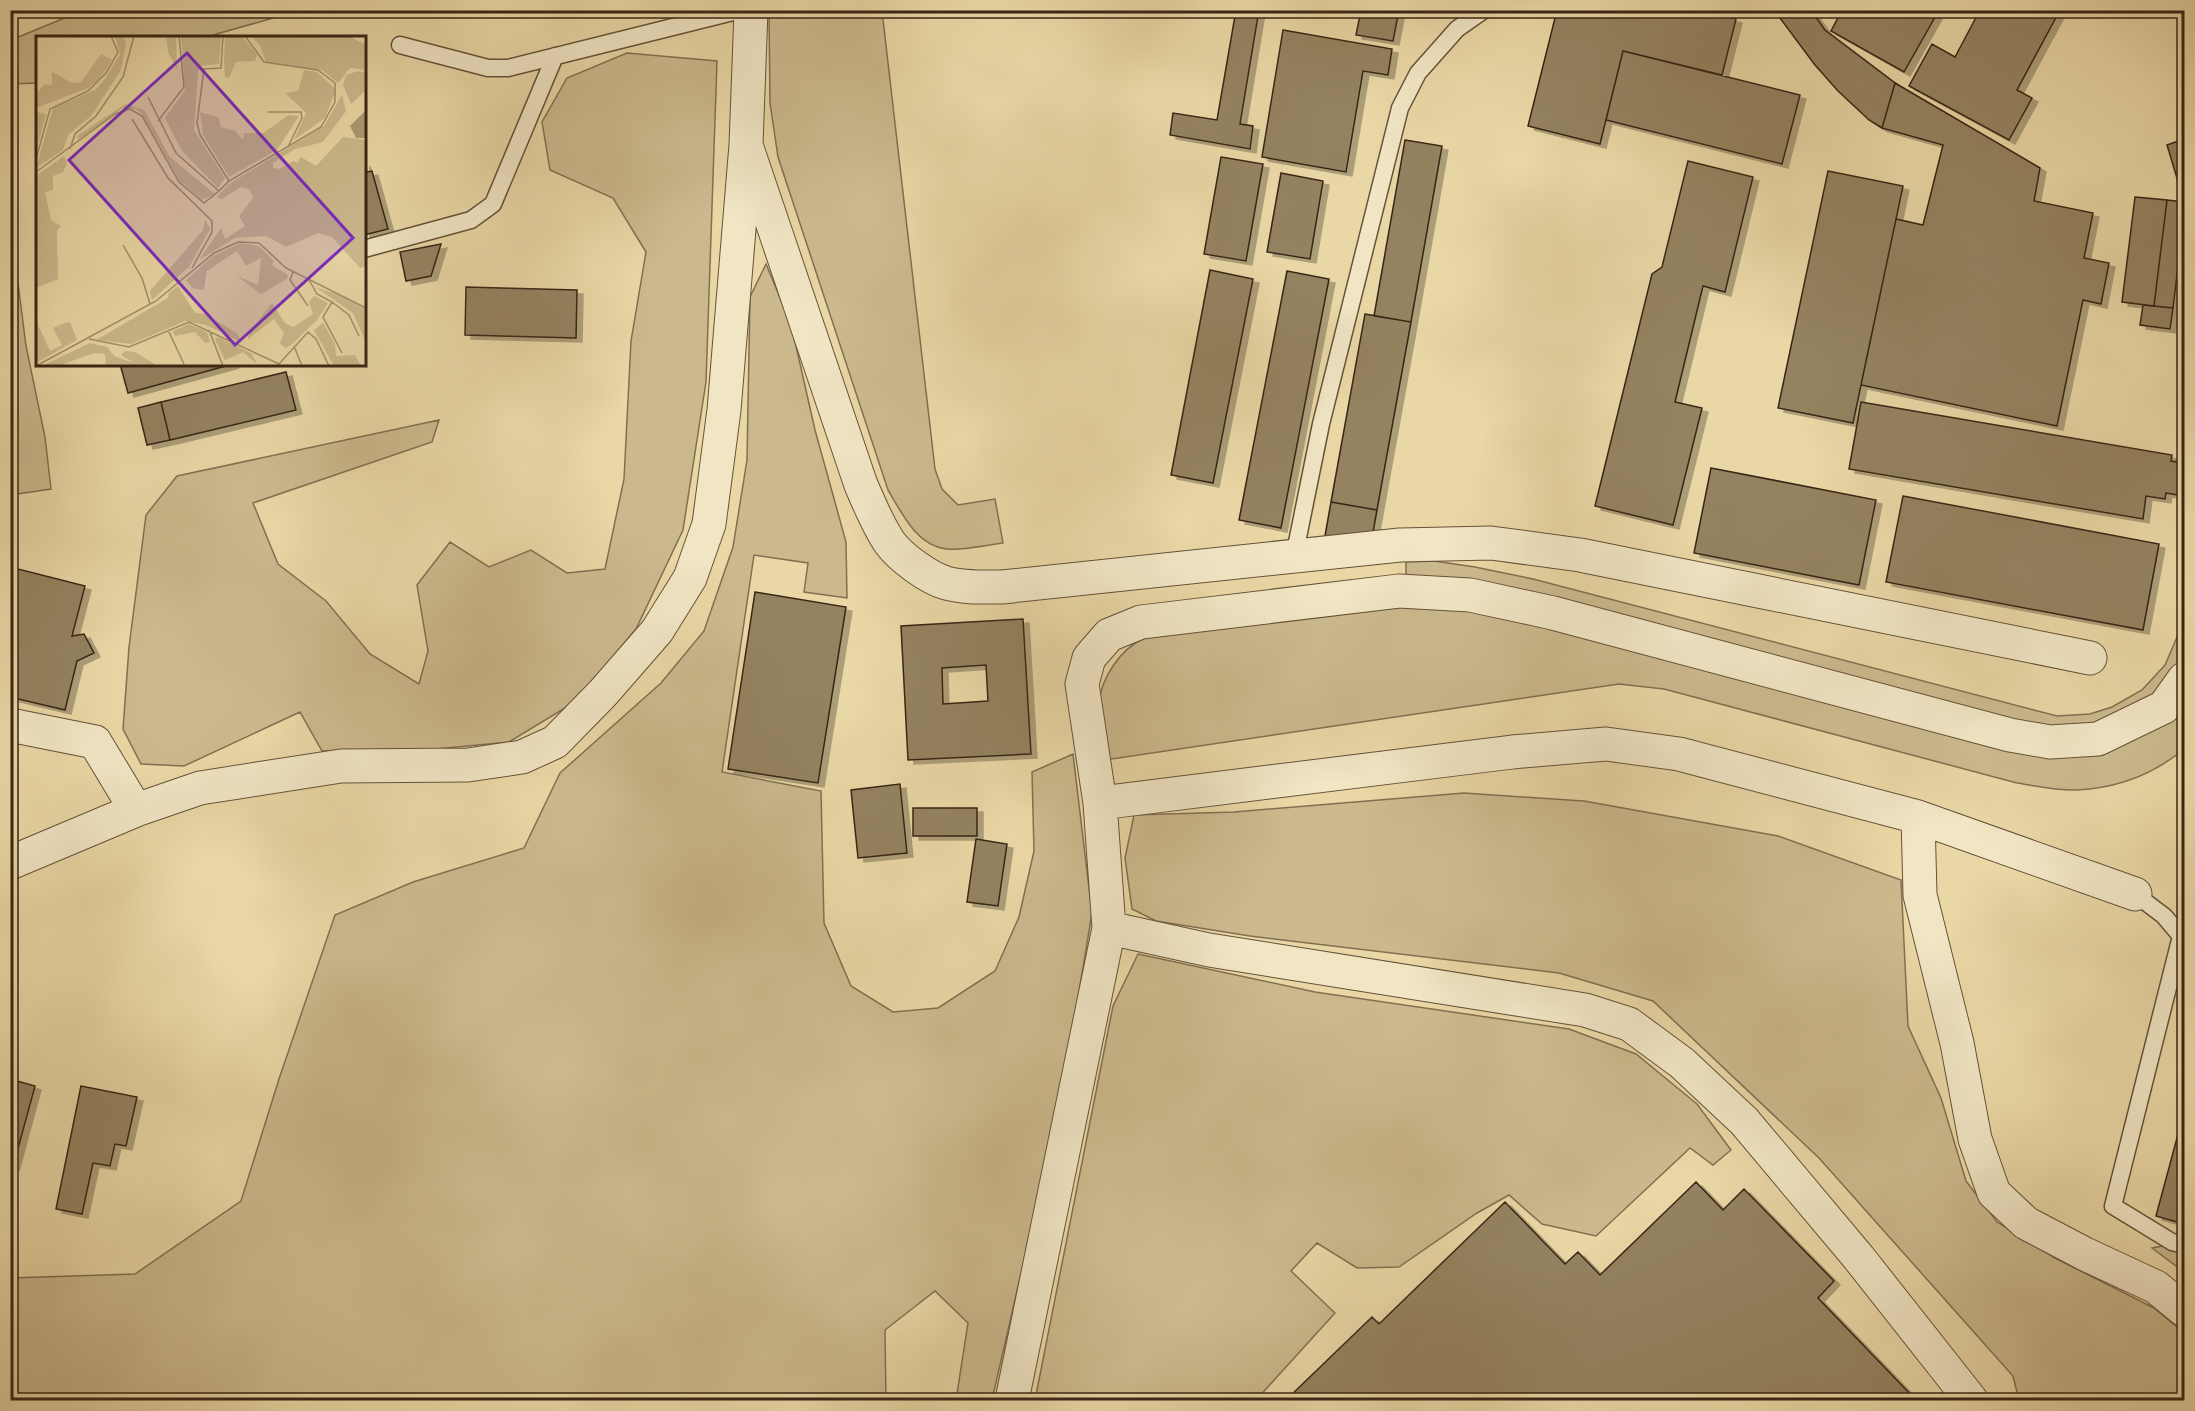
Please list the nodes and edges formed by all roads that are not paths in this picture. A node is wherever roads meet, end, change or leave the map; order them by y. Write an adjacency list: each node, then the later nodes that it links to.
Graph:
1 (741, 10): 5 (lane)
2 (752, 10): 6 (street)
3 (1484, 10): 8 (lane)
4 (400, 45): 5 (lane)
5 (555, 56): 7 (lane)
6 (746, 145): 8 (street); 13 (street)
7 (366, 248)
8 (1294, 557): 9 (street)
9 (2090, 658)
10 (2184, 680): 12 (street)
11 (10, 725): 13 (street)
12 (1100, 803): 14 (street); 17 (street)
13 (136, 810): 15 (street)
14 (1918, 818): 16 (street); 19 (street)
15 (10, 863)
16 (2135, 894): 18 (lane)
17 (1109, 928): 20 (street); 21 (street)
18 (2184, 1245)
19 (2184, 1310)
20 (1012, 1401)
21 (1971, 1401)

